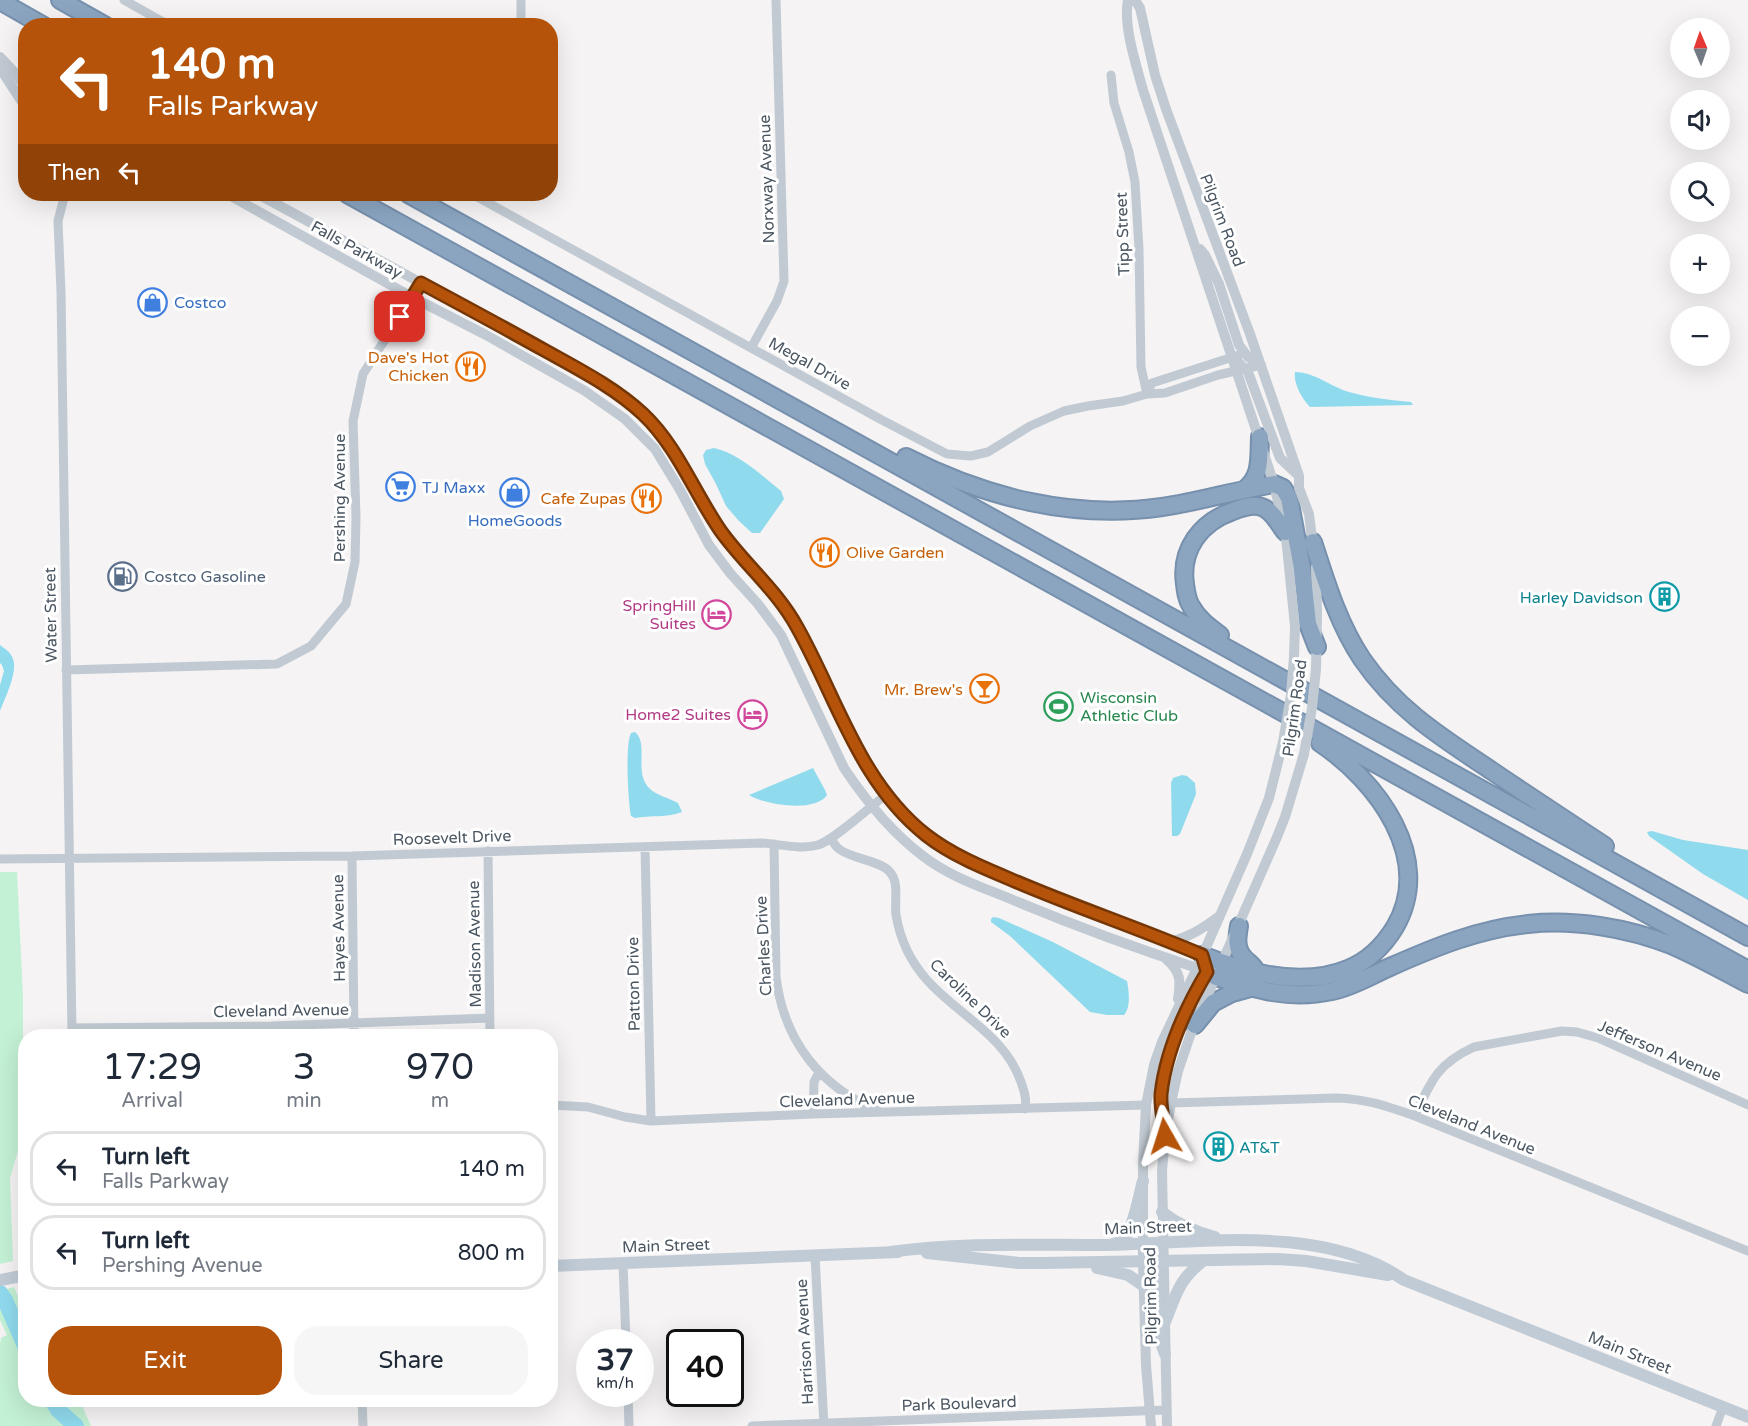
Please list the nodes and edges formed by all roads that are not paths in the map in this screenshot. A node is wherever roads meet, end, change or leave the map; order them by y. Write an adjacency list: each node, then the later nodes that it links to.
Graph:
1 (60, 0): 9 (highway)
2 (124, 0): 10 (street)
3 (521, 0): 11 (street)
4 (776, 0): 27 (street, Norxway Avenue)
5 (1128, 0): 23 (street, Pilgrim Road)
6 (1135, 0): 28 (street, Pilgrim Road)
7 (0, 1): 8 (highway)
8 (30, 18)
9 (92, 18)
10 (156, 18)
11 (521, 18)
12 (0, 57): 15 (street)
13 (0, 68): 16 (street)
14 (1111, 75): 32 (street, Tipp Street)
15 (18, 77)
16 (18, 96)
17 (63, 201): 41 (street, Water Street)
18 (240, 201): 25 (street, Falls Parkway)
19 (271, 201): 24 (street, Falls Parkway)
20 (360, 201): 39 (highway)
21 (421, 201): 26 (highway)
22 (485, 201): 27 (street, Megal Drive)
23 (1193, 240): 28 (street); 29 (street, Pilgrim Road)
24 (421, 283): 25 (street, Pershing Avenue); 43 (street, Falls Parkway)
25 (412, 297): 41 (street, Pershing Avenue); 44 (street, Falls Parkway)
26 (662, 335): 36 (highway); 42 (highway)
27 (751, 348): 32 (street, Megal Drive)
28 (1250, 352): 29 (street, Megal Drive); 30 (street, Pilgrim Road)
29 (1233, 357): 31 (street); 32 (street, Megal Drive)
30 (1261, 365): 31 (street, Megal Drive); 34 (street, Pilgrim Road)
31 (1241, 370): 32 (street, Megal Drive); 33 (street, Pilgrim Road); 34 (street)
32 (1147, 394)
33 (1260, 437): 35 (street, Pilgrim Road); 36 (highway)
34 (1299, 476): 38 (street, Pilgrim Road)
35 (1274, 484): 36 (highway); 37 (street, Pilgrim Road); 40 (highway)
36 (1244, 490)
37 (1285, 532): 42 (highway); 53 (street, Pilgrim Road, bridge)
38 (1312, 542): 40 (street, Pilgrim Road); 52 (highway)
39 (1020, 566): 59 (highway); 60 (highway)
40 (1317, 647): 54 (street, Pilgrim Road, bridge)
41 (66, 670): 50 (street, Water Street)
42 (1461, 777): 52 (highway)
43 (886, 794): 44 (street, Roosevelt Drive); 56 (street, Falls Parkway)
44 (871, 806): 45 (street, Roosevelt Drive); 57 (street, Falls Parkway)
45 (831, 839): 46 (street, Roosevelt Drive); 75 (street, Caroline Drive)
46 (774, 844): 47 (street, Roosevelt Drive); 70 (street, Charles Drive)
47 (645, 847): 48 (street, Roosevelt Drive); 79 (street, Patton Drive)
48 (488, 850): 49 (street, Roosevelt Drive); 63 (street, Madison Avenue)
49 (352, 856): 50 (street, Roosevelt Drive); 64 (street, Hayes Avenue)
50 (70, 858): 51 (street, Roosevelt Drive); 66 (street, Water Street)
51 (0, 859)
52 (1650, 882): 55 (highway)
53 (1221, 915): 56 (street); 58 (street, Pilgrim Road)
54 (1239, 926): 58 (street, Pilgrim Road); 60 (highway)
55 (1748, 937)
56 (1170, 942): 58 (street, Falls Parkway)
57 (1163, 957): 58 (street, Falls Parkway); 62 (street)
58 (1209, 967): 60 (highway); 62 (street, Pilgrim Road); 65 (street, Pilgrim Road); 80 (street)
59 (1748, 970)
60 (1254, 981): 61 (highway); 65 (highway)
61 (1748, 984)
62 (1177, 1008): 73 (street, Pilgrim Road)
63 (490, 1018): 64 (street, Cleveland Avenue); 69 (street, Madison Avenue)
64 (355, 1023): 67 (street, Cleveland Avenue); 68 (street, Hayes Avenue)
65 (1195, 1025): 71 (street, Pilgrim Road)
66 (72, 1029)
67 (172, 1029)
68 (355, 1029)
69 (490, 1029)
70 (819, 1072): 76 (street, Charles Drive); 77 (street)
71 (1171, 1103): 78 (street, Cleveland Avenue); 80 (street, Pilgrim Road)
72 (558, 1105): 79 (street, Cleveland Avenue)
73 (1146, 1105): 75 (street, Cleveland Avenue); 81 (street, Pilgrim Road)
74 (1748, 1105): 78 (street, Jefferson Avenue)
75 (1025, 1109): 76 (street, Cleveland Avenue)
76 (881, 1112): 77 (street, Cleveland Avenue)
77 (813, 1114): 79 (street, Cleveland Avenue)
78 (1415, 1116): 88 (street, Cleveland Avenue)
79 (651, 1121)
80 (1165, 1136): 82 (street, Pilgrim Road)
81 (1143, 1181): 85 (main road); 86 (street, Pilgrim Road)
82 (1162, 1212): 83 (main road); 84 (street, Pilgrim Road)
83 (1231, 1241): 84 (main road, Main Street); 87 (main road, Main Street)
84 (1164, 1243): 86 (main road, Main Street); 92 (street, Pilgrim Road)
85 (1112, 1244): 86 (main road, Main Street); 89 (main road, Main Street)
86 (1144, 1244): 92 (main road)
87 (1322, 1247): 95 (main road); 97 (main road, Main Street)
88 (1748, 1251)
89 (890, 1252): 90 (main road, Main Street); 94 (main road, Main Street)
90 (815, 1256): 93 (main road, Main Street); 108 (street, Harrison Avenue)
91 (1203, 1261): 92 (main road, Main Street); 95 (main road, Main Street); 99 (main road)
92 (1154, 1262): 94 (main road, Main Street); 98 (street, Pilgrim Road); 99 (street, Pilgrim Road); 101 (main road)
93 (623, 1263): 96 (main road, Main Street); 100 (street)
94 (1075, 1263): 98 (main road)
95 (1321, 1263): 97 (main road, Main Street)
96 (558, 1266)
97 (1401, 1278): 104 (main road, Main Street)
98 (1144, 1287): 106 (street, Pilgrim Road)
99 (1165, 1322): 101 (street, Pilgrim Road)
100 (626, 1329)
101 (1165, 1354): 105 (street, Pilgrim Road)
102 (362, 1407): 109 (street)
103 (628, 1407): 110 (street)
104 (1723, 1407): 107 (main road, Main Street); 114 (street)
105 (1166, 1410): 106 (street, Park Boulevard); 113 (street, Pilgrim Road)
106 (1150, 1411): 108 (street, Park Boulevard); 112 (street, Pilgrim Road)
107 (1748, 1417)
108 (823, 1425): 111 (street, Park Boulevard)
109 (363, 1426)
110 (629, 1426)
111 (752, 1426)
112 (1151, 1426)
113 (1167, 1426)
114 (1716, 1426)

